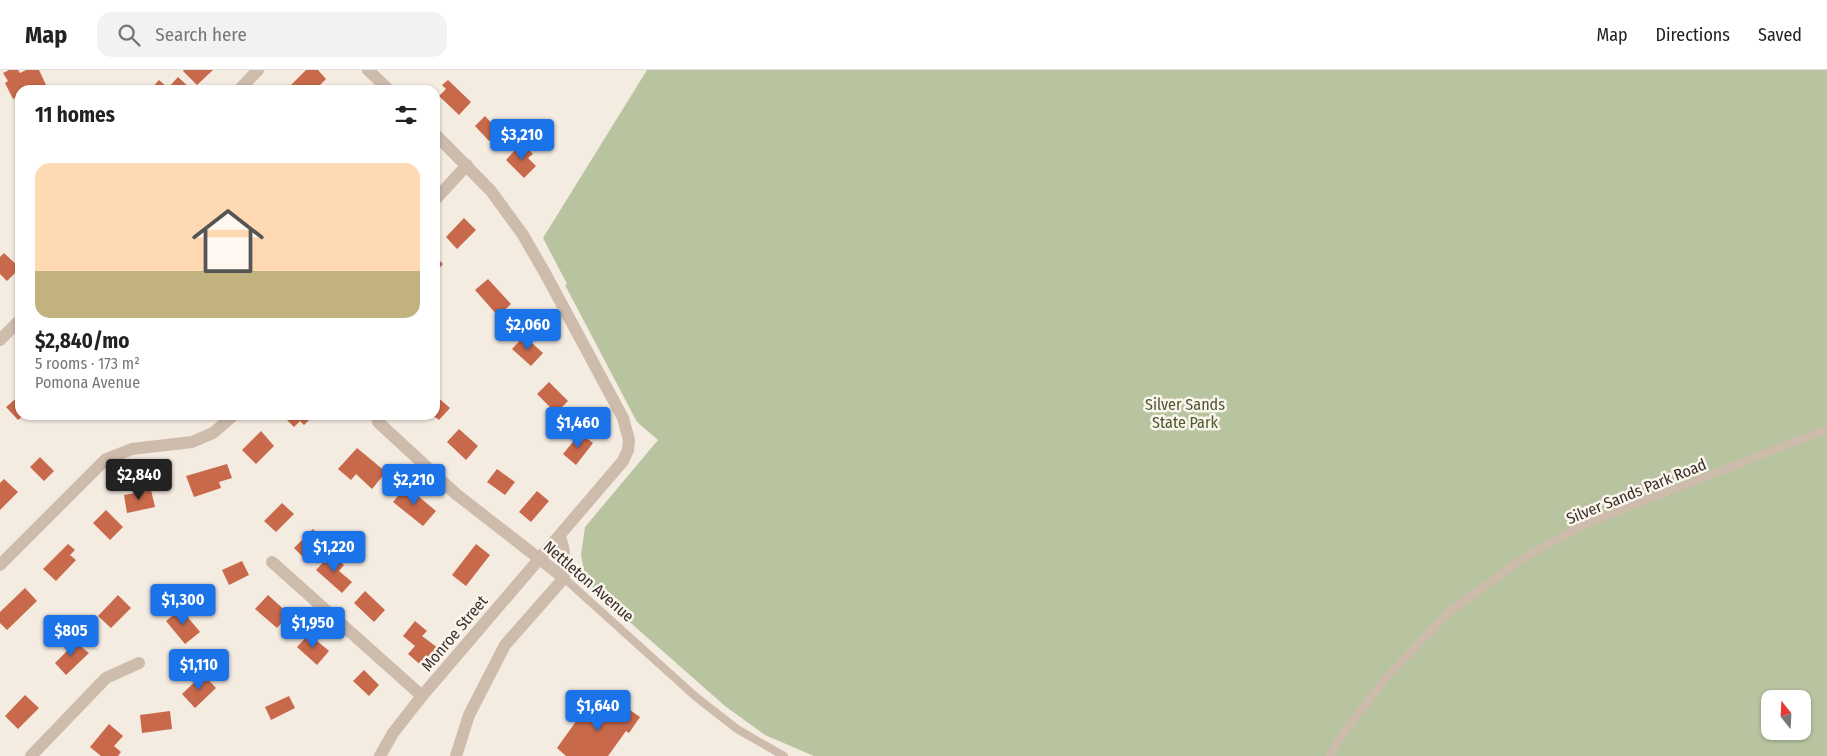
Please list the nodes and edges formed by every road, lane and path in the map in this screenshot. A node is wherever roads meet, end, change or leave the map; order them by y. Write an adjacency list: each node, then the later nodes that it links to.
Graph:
1 (258, 70): 3 (street)
2 (368, 70): 4 (street)
3 (244, 85)
4 (384, 85)
5 (440, 139): 6 (street)
6 (467, 165): 7 (street); 13 (street, Monroe Street)
7 (440, 195)
8 (15, 325): 9 (street)
9 (0, 340)
10 (228, 420): 16 (street)
11 (378, 422): 14 (street, Nettleton Avenue)
12 (1827, 429): 24 (lane, Silver Sands Park Road)
13 (560, 536): 14 (street, Monroe Street); 17 (street)
14 (539, 557): 17 (street, Nettleton Avenue); 19 (street, Monroe Street)
15 (272, 562): 19 (street)
16 (0, 565)
17 (564, 578): 22 (street); 23 (lane, Nettleton Avenue)
18 (139, 663): 20 (street)
19 (422, 696): 21 (street, Monroe Street)
20 (31, 756)
21 (380, 756)
22 (456, 756)
23 (784, 756)
24 (1330, 756)

